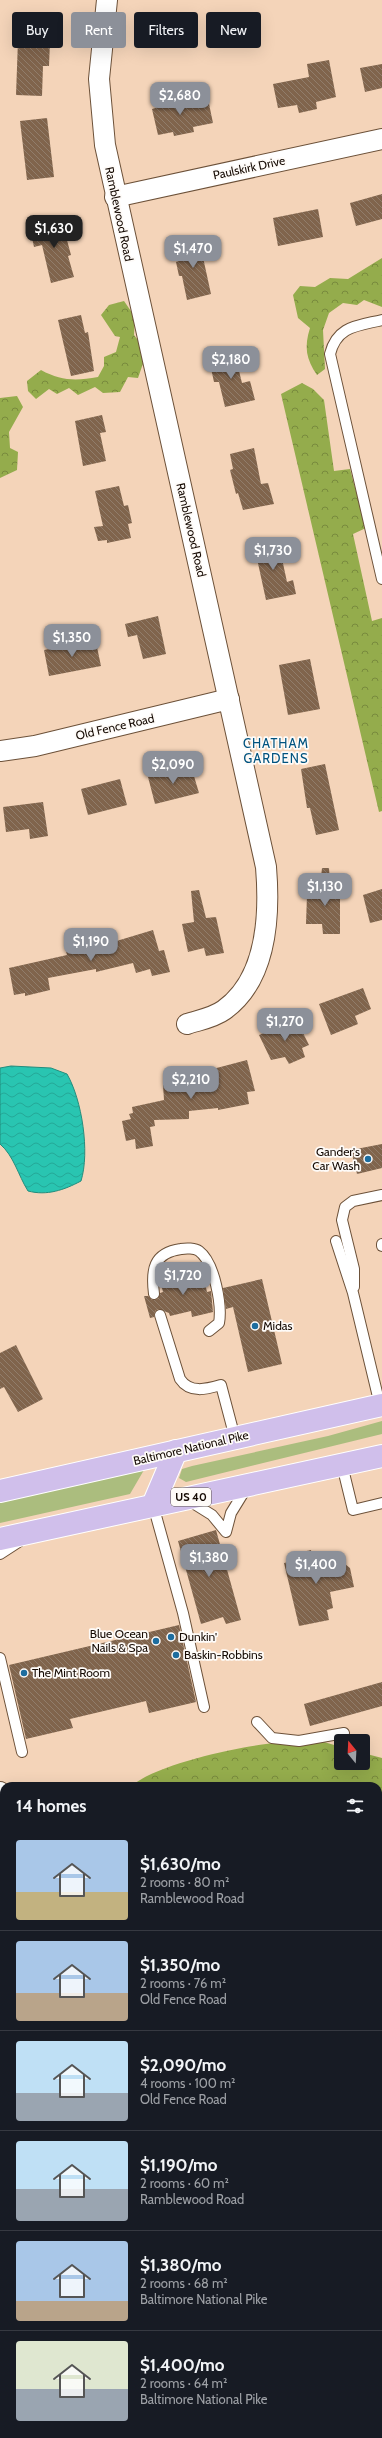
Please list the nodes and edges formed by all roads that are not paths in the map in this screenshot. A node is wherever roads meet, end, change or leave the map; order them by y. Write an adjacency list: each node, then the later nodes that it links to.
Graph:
1 (107, 0): 3 (street, Ramblewood Road)
2 (382, 139): 3 (street, Paulskirk Drive)
3 (115, 197): 6 (street, Ramblewood Road)
4 (382, 320): 5 (lane)
5 (382, 579)
6 (229, 699): 7 (street, Old Fence Road); 8 (street, Ramblewood Road)
7 (0, 751)
8 (187, 1024)
9 (382, 1196): 11 (lane)
10 (336, 1241): 11 (lane)
11 (353, 1293): 15 (lane)
12 (154, 1294): 14 (lane)
13 (160, 1315): 16 (lane)
14 (209, 1332)
15 (381, 1405): 16 (main road, Baltimore National Pike)
16 (235, 1438): 18 (main road, Baltimore National Pike)
17 (382, 1446): 20 (main road)
18 (176, 1451): 22 (main road, Baltimore National Pike); 25 (main road)
19 (382, 1456): 20 (main road, US 40)
20 (342, 1465): 21 (main road, US 40); 24 (lane)
21 (248, 1486): 23 (main road, US 40); 23 (lane)
22 (0, 1491)
23 (185, 1498): 25 (main road, US 40)
24 (382, 1503)
25 (153, 1505): 26 (main road, US 40); 30 (lane)
26 (34, 1532): 27 (main road, US 40); 28 (lane)
27 (0, 1539)
28 (0, 1554)
29 (0, 1658): 33 (lane)
30 (204, 1707)
31 (257, 1722): 32 (lane)
32 (334, 1735)
33 (22, 1752)

